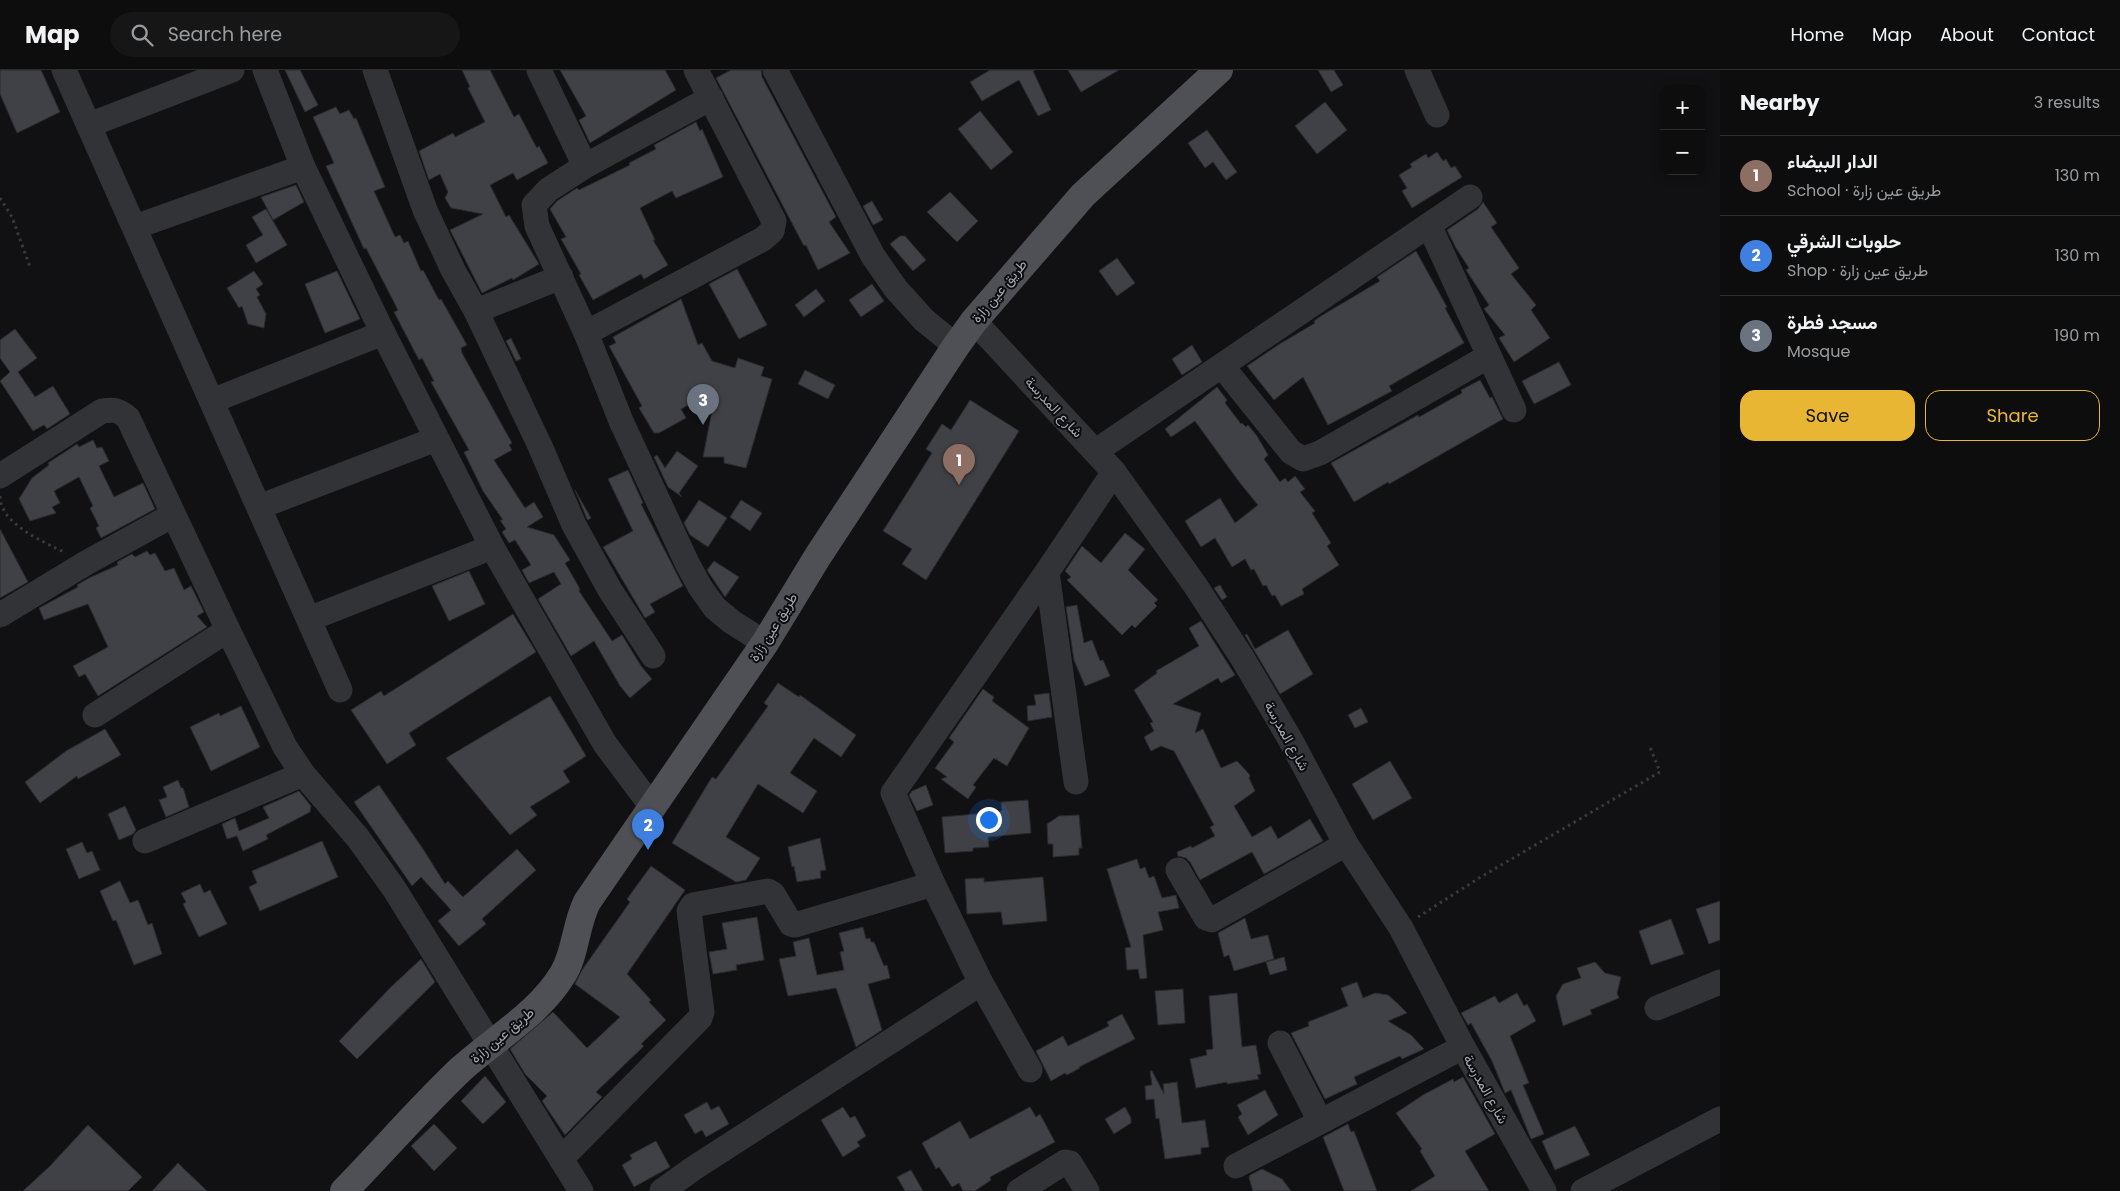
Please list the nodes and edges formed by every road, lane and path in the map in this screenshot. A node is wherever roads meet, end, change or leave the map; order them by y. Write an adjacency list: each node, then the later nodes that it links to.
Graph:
1 (64, 70): 12 (street)
2 (232, 70): 12 (street)
3 (265, 70): 14 (street)
4 (375, 70): 21 (street)
5 (539, 70): 13 (street)
6 (696, 70): 10 (street)
7 (774, 70): 25 (street)
8 (1219, 70): 22 (main road, طريق عين زارة)
9 (1417, 70): 11 (street)
10 (711, 98): 13 (street); 24 (street)
11 (1437, 115)
12 (89, 125): 18 (street)
13 (585, 166): 20 (street)
14 (303, 167): 18 (street); 23 (street)
15 (1470, 197): 17 (street)
16 (0, 198): 19 (path)
17 (1429, 225): 26 (street); 27 (street)
18 (135, 227): 28 (street)
19 (30, 267)
20 (561, 277): 21 (street); 24 (street)
21 (476, 311): 43 (street)
22 (974, 321): 25 (main road, طريق عين زارة); 31 (street, شارع المدرسة)
23 (384, 333): 28 (street); 30 (street)
24 (586, 333): 42 (street)
25 (956, 346): 42 (main road, طريق عين زارة)
26 (1488, 356): 27 (street); 29 (street)
27 (1222, 366): 31 (street)
28 (212, 401): 34 (street)
29 (1514, 410)
30 (436, 439): 34 (street); 36 (street)
31 (1096, 451): 32 (street, شارع المدرسة)
32 (1114, 472): 38 (street); 51 (street, شارع المدرسة)
33 (2, 474): 35 (street); 37 (path)
34 (259, 507): 40 (street)
35 (173, 515): 37 (street); 41 (street)
36 (492, 547): 40 (street); 49 (street)
37 (86, 563): 39 (street)
38 (1047, 572): 48 (street); 53 (street)
39 (0, 615)
40 (309, 619): 44 (street)
41 (228, 630): 45 (street); 47 (street)
42 (765, 643): 49 (main road, طريق عين زارة)
43 (653, 656)
44 (340, 690)
45 (95, 715)
46 (1650, 747): 54 (path)
47 (304, 774): 50 (street); 59 (street)
48 (1076, 782)
49 (653, 808): 59 (main road, طريق عين زارة)
50 (144, 841)
51 (1346, 844): 52 (street); 54 (street, شارع المدرسة)
52 (1178, 870)
53 (933, 884): 55 (street); 64 (street)
54 (1401, 928): 60 (street, شارع المدرسة)
55 (982, 982): 61 (street); 68 (street)
56 (1720, 982): 57 (street)
57 (1657, 1008)
58 (1280, 1043): 63 (street)
59 (492, 1044): 64 (street); 66 (main road, طريق عين زارة)
60 (1463, 1047): 63 (street); 71 (street, شارع المدرسة)
61 (1030, 1070)
62 (1720, 1118): 72 (street)
63 (1320, 1121): 65 (street)
64 (561, 1159): 67 (street)
65 (1236, 1166)
66 (344, 1191)
67 (581, 1191)
68 (662, 1191)
69 (1019, 1191): 70 (street)
70 (1087, 1191)
71 (1544, 1191)
72 (1583, 1191)

